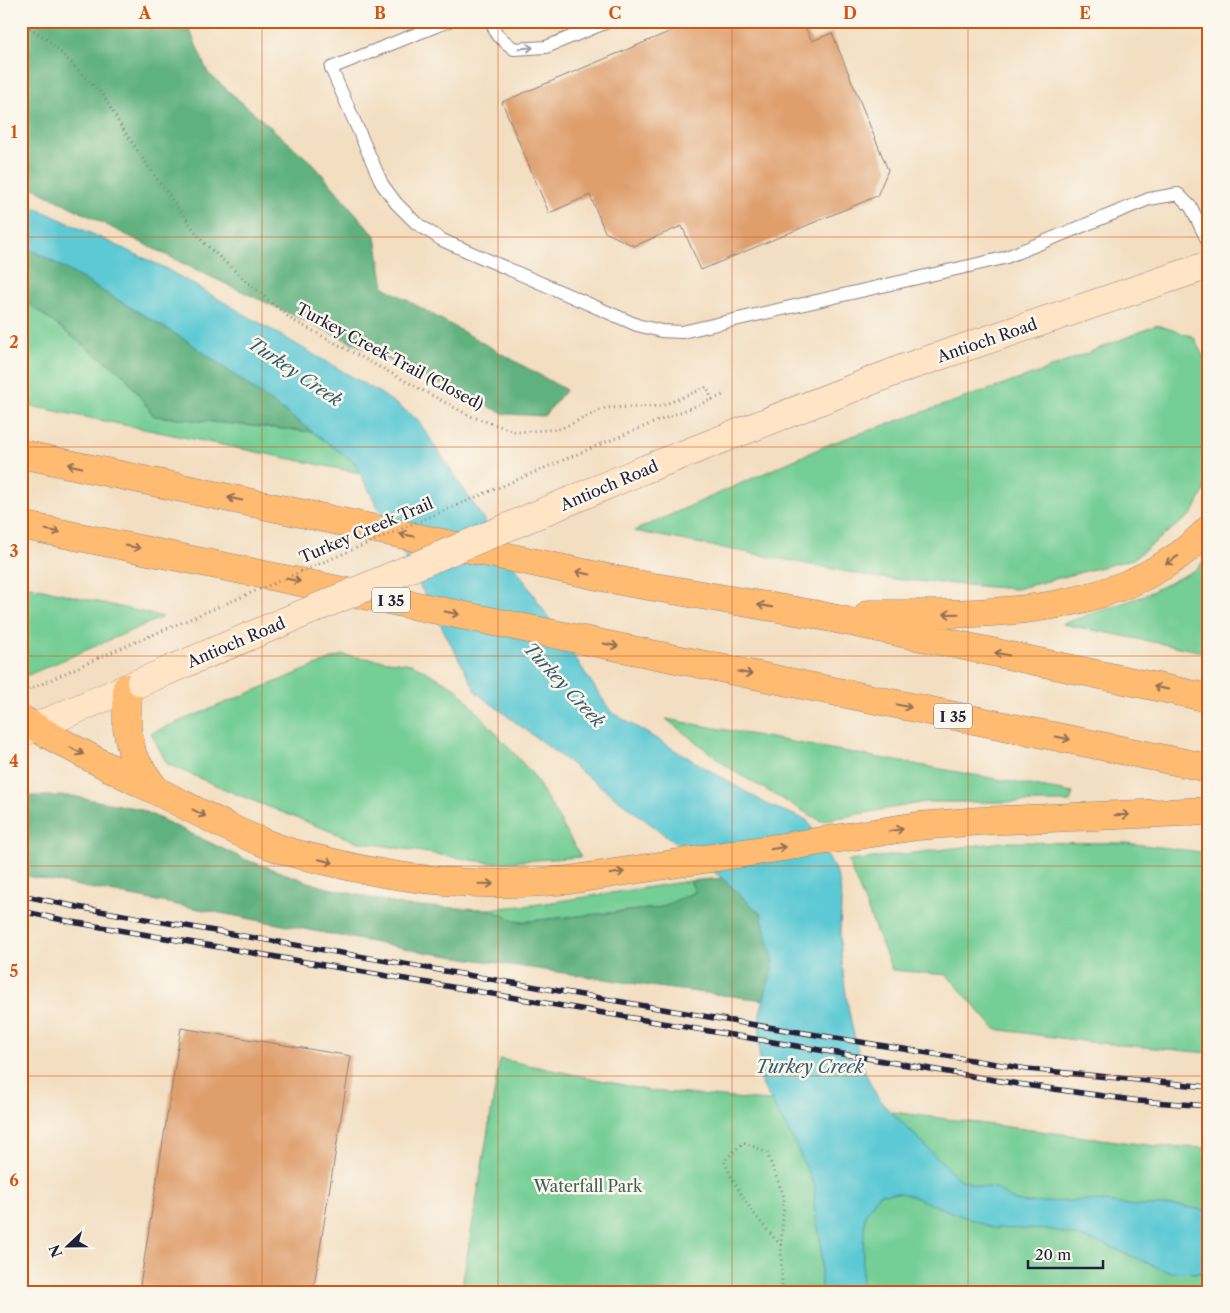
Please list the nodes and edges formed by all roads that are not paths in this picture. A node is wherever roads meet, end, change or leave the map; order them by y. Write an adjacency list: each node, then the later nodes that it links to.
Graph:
1 (448, 21): 4 (lane)
2 (491, 21): 3 (lane, one-way to 3)
3 (610, 21)
4 (1209, 244)
5 (1209, 265): 10 (main road, Antioch Road, bridge)
6 (21, 454): 9 (highway, one-way to 6, bridge)
7 (21, 525): 13 (highway, I 35, one-way to 13, bridge)
8 (1209, 529): 9 (highway, one-way to 9)
9 (813, 614): 11 (highway, one-way to 9)
10 (134, 685): 12 (main road, Antioch Road); 14 (highway)
11 (1209, 698)
12 (26, 726): 14 (highway, one-way to 14)
13 (1209, 768)
14 (156, 790): 15 (highway, one-way to 15)
15 (1209, 811)

